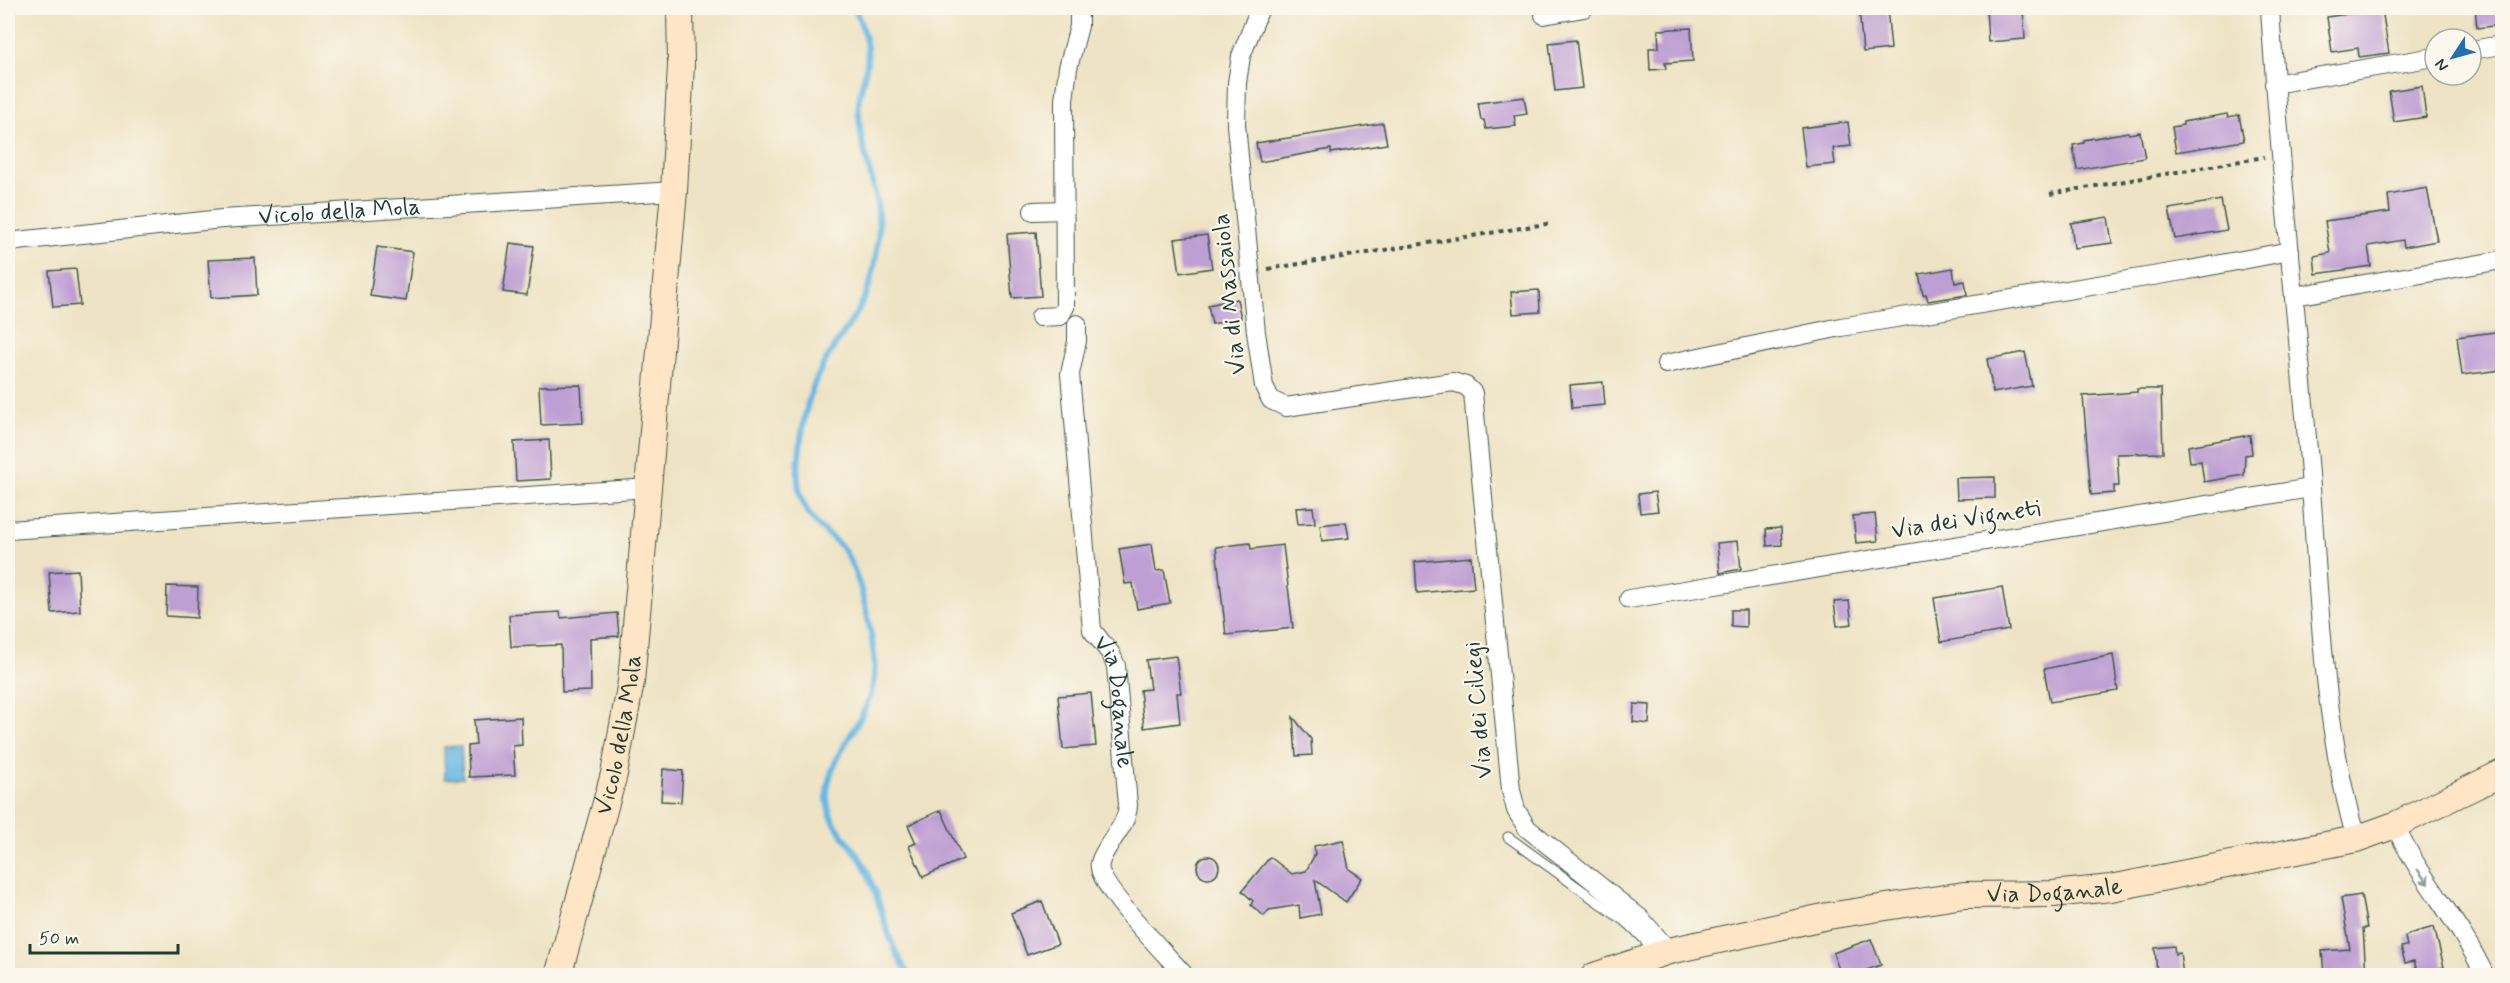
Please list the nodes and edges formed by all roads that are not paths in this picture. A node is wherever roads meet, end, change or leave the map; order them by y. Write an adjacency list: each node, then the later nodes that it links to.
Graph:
1 (681, 8): 11 (street, Vicolo della Mola)
2 (1079, 8): 12 (street)
3 (1260, 8): 21 (street, Via di Massaiola)
4 (1584, 8): 6 (street)
5 (2270, 8): 10 (street)
6 (1544, 15)
7 (2502, 45): 8 (street)
8 (2483, 49)
9 (2423, 59): 10 (street)
10 (2274, 84): 15 (street)
11 (674, 191): 14 (street, Vicolo della Mola); 22 (street, Vicolo della Mola)
12 (1064, 210): 13 (street); 18 (street)
13 (1033, 211)
14 (8, 242)
15 (2290, 251): 17 (street); 20 (street)
16 (2502, 260): 17 (street)
17 (2295, 296): 23 (street)
18 (1040, 317)
19 (1077, 324): 32 (street, Via Doganale)
20 (1666, 364)
21 (1474, 397): 30 (street, Via dei Ciliegi)
22 (649, 488): 24 (street); 31 (street, Vicolo della Mola)
23 (2311, 488): 25 (street, Via dei Vigneti); 29 (street)
24 (8, 530)
25 (1629, 599)
26 (2502, 773): 27 (street, Via Doganale)
27 (2395, 825): 29 (street, Via Doganale); 34 (street, one-way to 34)
28 (1508, 837): 30 (lane)
29 (2356, 839): 30 (street, Via Doganale)
30 (1661, 954): 33 (street, Via Doganale)
31 (558, 975)
32 (1185, 975)
33 (1594, 975)
34 (2485, 975)

